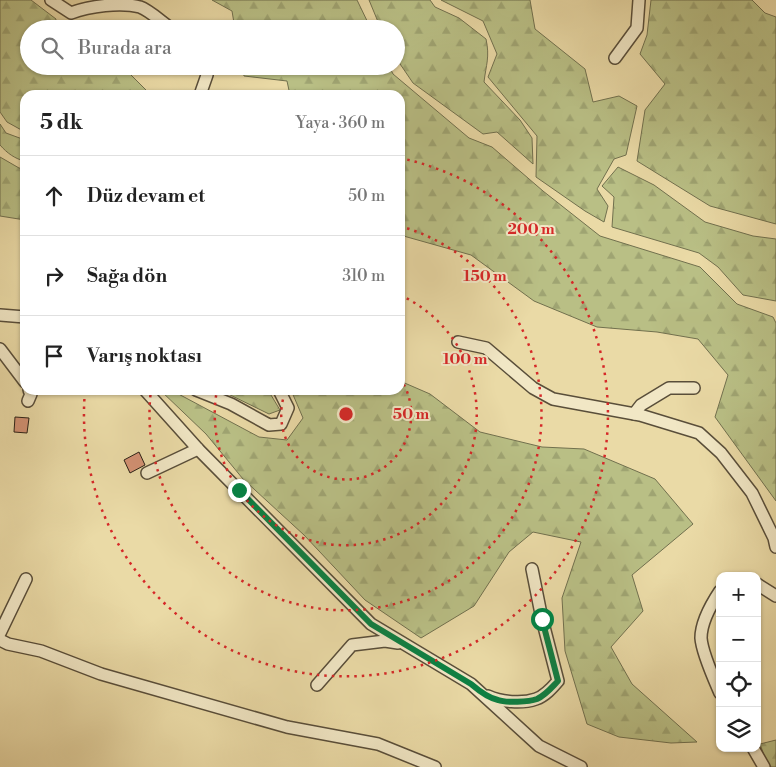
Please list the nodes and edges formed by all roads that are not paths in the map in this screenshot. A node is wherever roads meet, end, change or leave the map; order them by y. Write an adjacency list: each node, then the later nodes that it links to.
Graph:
1 (51, 0): 3 (street)
2 (640, 0): 4 (street)
3 (159, 20)
4 (615, 58)
5 (208, 75): 6 (street)
6 (202, 90)
7 (0, 314): 8 (street)
8 (20, 316)
9 (458, 342): 16 (street)
10 (0, 349): 11 (street)
11 (20, 375)
12 (694, 388): 16 (street)
13 (150, 395): 17 (street)
14 (208, 395): 15 (street)
15 (282, 395)
16 (634, 414): 19 (street)
17 (198, 448): 18 (street); 27 (street)
18 (147, 473)
19 (776, 546)
20 (532, 569): 30 (street)
21 (26, 579): 25 (street)
22 (761, 587): 23 (street)
23 (776, 596)
24 (716, 598): 28 (street)
25 (0, 633)
26 (0, 640): 32 (street)
27 (404, 644): 29 (street); 30 (street)
28 (716, 684)
29 (317, 685)
30 (478, 690): 33 (street)
31 (755, 752): 34 (street)
32 (435, 767)
33 (581, 767)
34 (764, 767)

